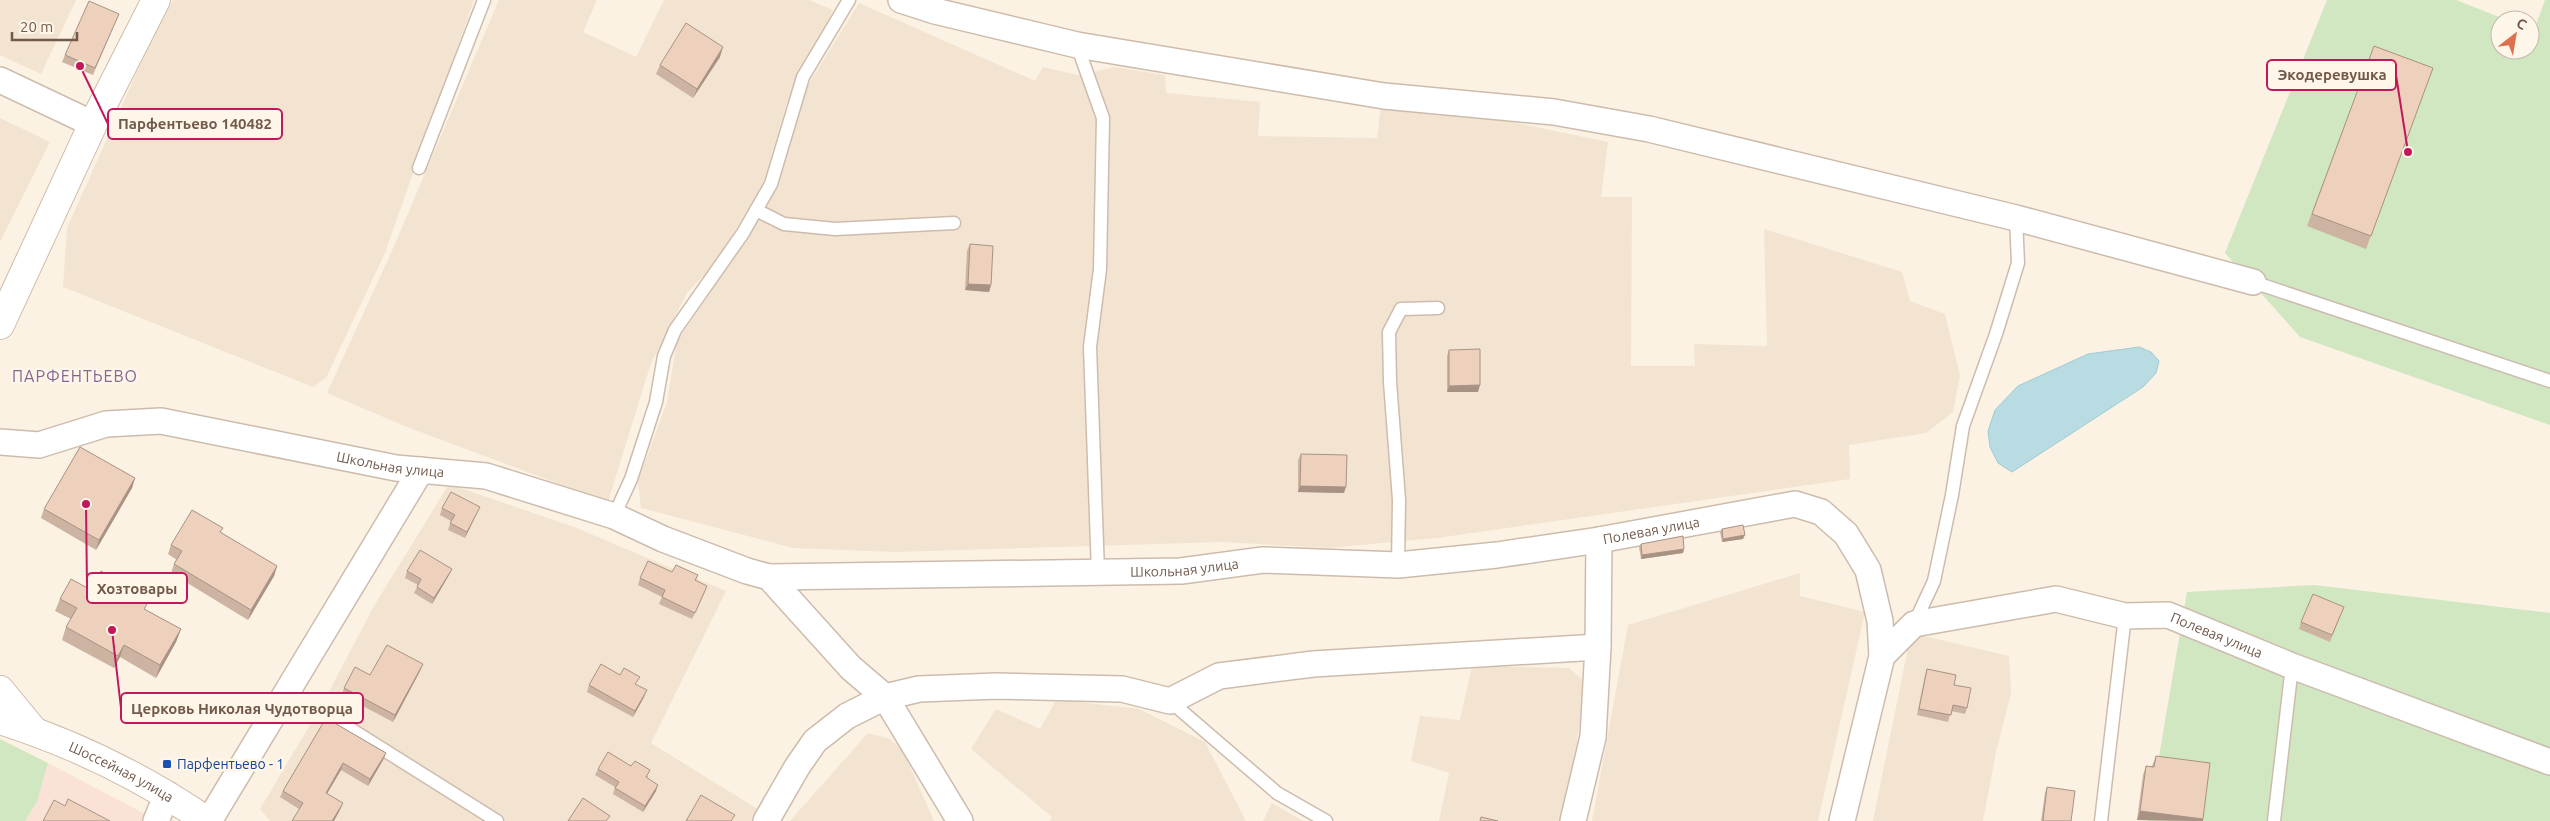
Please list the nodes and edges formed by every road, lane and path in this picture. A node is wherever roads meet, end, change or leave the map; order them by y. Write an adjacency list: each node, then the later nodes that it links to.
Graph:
1 (156, 0): 7 (main road)
2 (484, 0): 8 (lane)
3 (849, 0): 9 (lane)
4 (901, 0): 5 (street)
5 (1078, 45): 10 (street); 21 (lane)
6 (0, 80): 7 (street)
7 (93, 124): 14 (main road)
8 (419, 168)
9 (756, 210): 11 (lane); 18 (lane)
10 (2016, 218): 12 (street); 24 (lane)
11 (954, 223)
12 (2253, 282): 15 (lane)
13 (1438, 308): 20 (lane)
14 (0, 325)
15 (2550, 381)
16 (0, 442): 17 (street, Школьная улица)
17 (421, 470): 18 (street, Школьная улица); 29 (street)
18 (614, 516): 22 (street, Школьная улица)
19 (1599, 540): 20 (street, Школьная улица); 25 (street, Полевая улица); 26 (street, Полевая улица)
20 (1398, 565): 21 (street, Школьная улица)
21 (1098, 573): 22 (street, Школьная улица)
22 (769, 577): 30 (street)
23 (2125, 616): 24 (street, Полевая улица); 27 (street, Полевая улица); 44 (lane)
24 (1914, 624): 26 (street)
25 (1598, 647): 31 (street); 42 (street, Полевая улица)
26 (1882, 656): 43 (street, Полевая улица)
27 (2292, 666): 34 (street, Полевая улица); 45 (lane)
28 (0, 690): 33 (main road)
29 (284, 696): 37 (street); 38 (lane)
30 (886, 697): 31 (street); 39 (street); 40 (street)
31 (1170, 701): 41 (lane)
32 (0, 720): 33 (main road, Шоссейная улица)
33 (33, 730): 35 (main road, Шоссейная улица)
34 (2550, 762)
35 (166, 794): 36 (street); 37 (main road, Шоссейная улица)
36 (156, 821)
37 (208, 821)
38 (497, 821)
39 (766, 821)
40 (960, 821)
41 (1326, 821)
42 (1573, 821)
43 (1842, 821)
44 (2101, 821)
45 (2274, 821)

